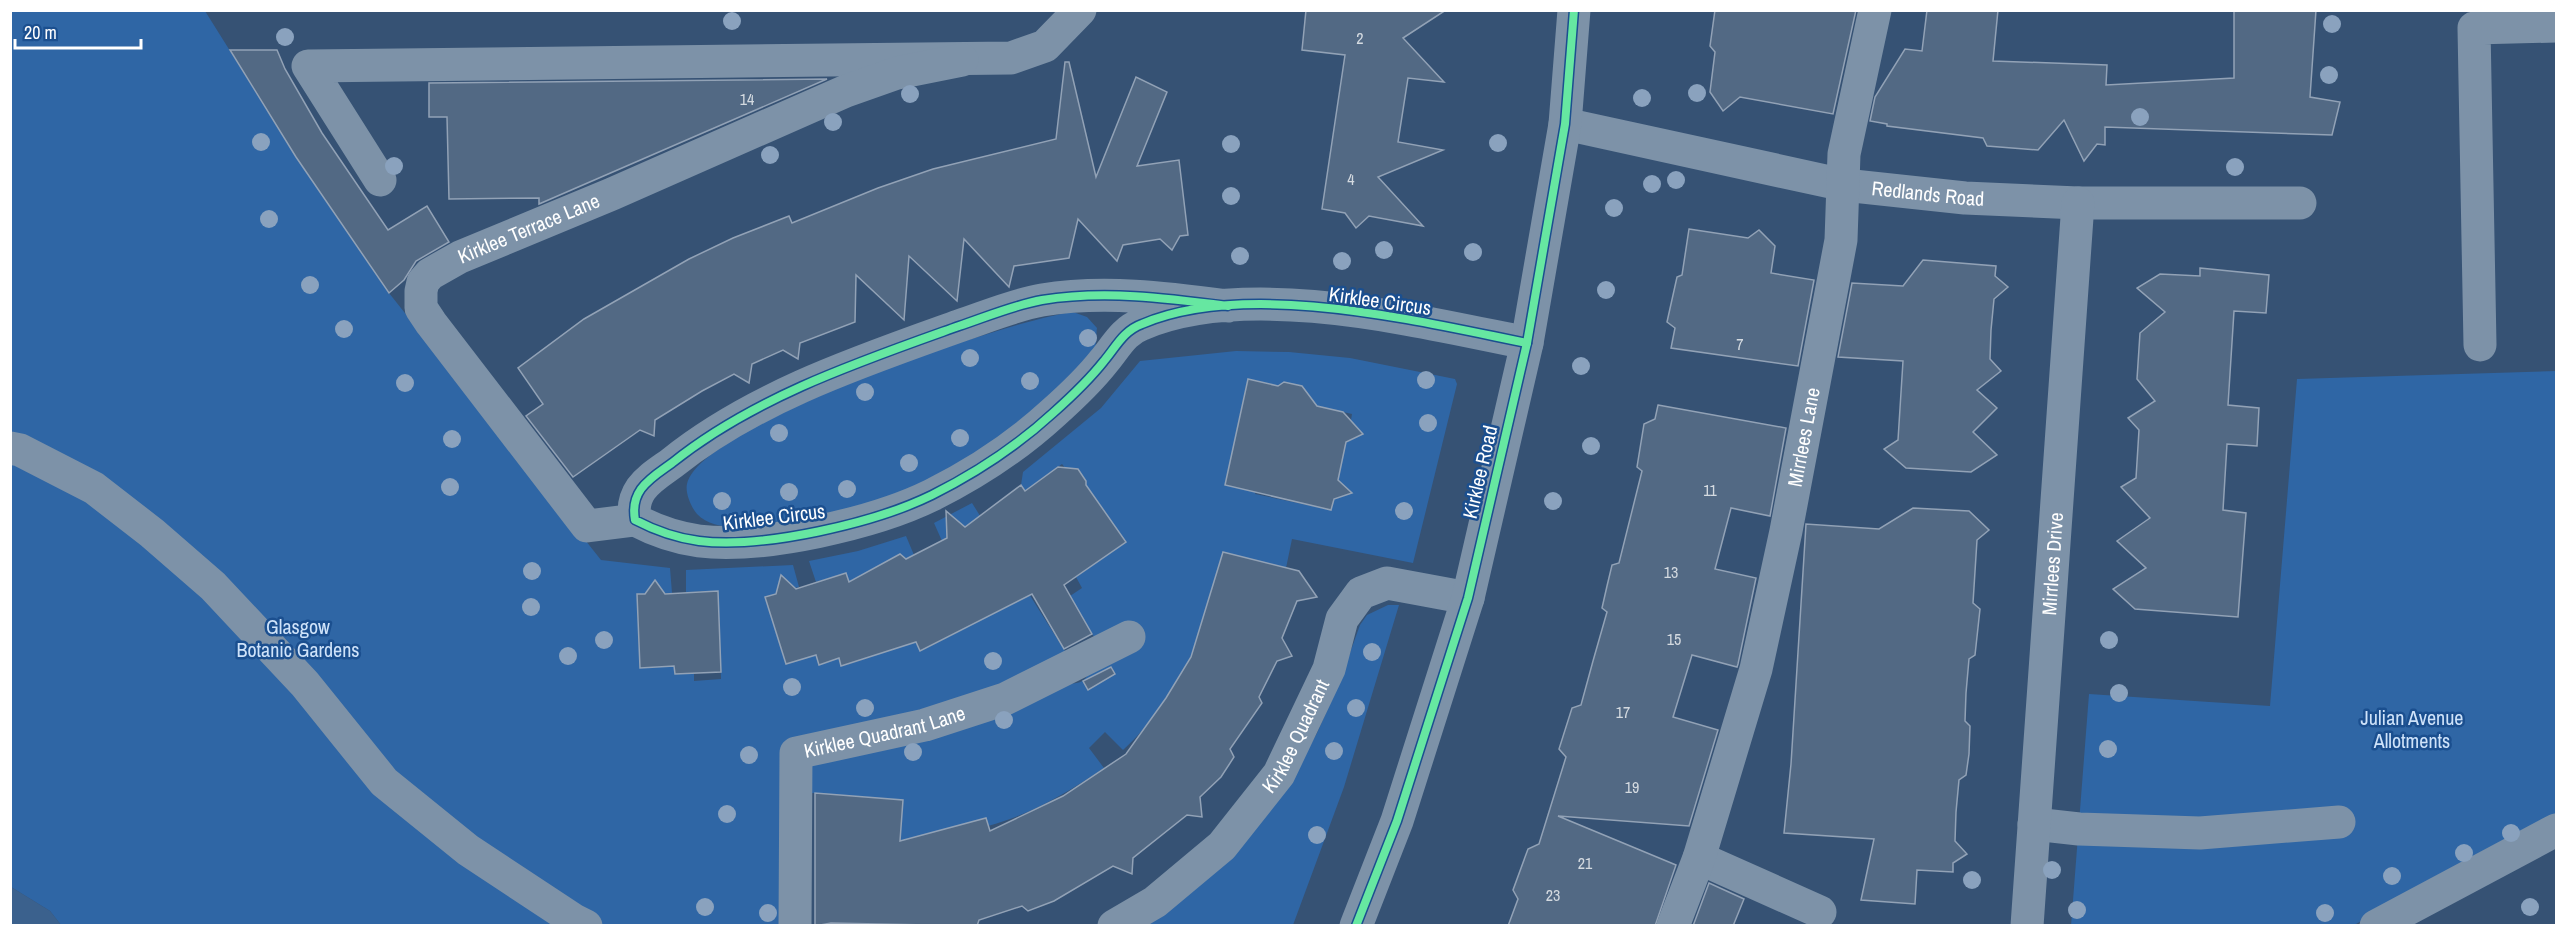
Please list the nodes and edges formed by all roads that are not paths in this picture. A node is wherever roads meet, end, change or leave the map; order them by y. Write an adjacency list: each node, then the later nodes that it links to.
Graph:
1 (1080, 10): 5 (street, Kirklee Terrace Lane)
2 (1574, 10): 6 (street, Kirklee Road)
3 (1875, 10): 8 (street, Mirrlees Lane)
4 (2556, 26): 13 (street)
5 (962, 60): 7 (street, Kirklee Terrace Lane); 15 (street, Kirklee Terrace Lane)
6 (1565, 124): 8 (street, Redlands Road); 12 (street, Kirklee Road)
7 (380, 180)
8 (1844, 185): 9 (street, Redlands Road); 21 (street, Mirrlees Lane)
9 (2078, 203): 10 (street, Redlands Road); 19 (street, Mirrlees Drive)
10 (2300, 203)
11 (1228, 306): 12 (street, Kirklee Circus); 15 (street, Kirklee Circus); 15 (street, Kirklee Circus)
12 (1527, 343): 16 (street, Kirklee Road)
13 (2480, 345)
14 (10, 448): 23 (street)
15 (635, 520)
16 (1468, 598): 25 (street, Kirklee Quadrant); 26 (street, Kirklee Road)
17 (1129, 637): 24 (street, Kirklee Quadrant Lane)
18 (2339, 822): 19 (street)
19 (2034, 824): 28 (street, Mirrlees Drive)
20 (2556, 830): 29 (street)
21 (1699, 858): 22 (street); 27 (street, Mirrlees Lane)
22 (1820, 912)
23 (586, 926)
24 (795, 926)
25 (1114, 926)
26 (1356, 926)
27 (1673, 926)
28 (2026, 926)
29 (2376, 926)

